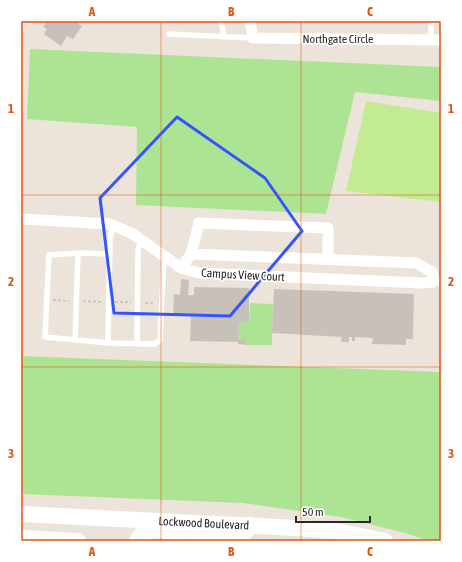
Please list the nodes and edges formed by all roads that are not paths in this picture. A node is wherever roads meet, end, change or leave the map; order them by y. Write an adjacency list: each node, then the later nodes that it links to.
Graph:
1 (221, 21): 5 (lane)
2 (250, 21): 6 (street)
3 (431, 21): 7 (lane)
4 (169, 34): 5 (lane)
5 (224, 37): 6 (lane)
6 (253, 38): 7 (street, Northgate Circle)
7 (436, 40)
8 (21, 219): 9 (street, Campus View Court)
9 (114, 225): 10 (street, Campus View Court); 12 (lane)
10 (141, 240): 14 (street, Campus View Court); 19 (lane)
11 (78, 253): 12 (lane); 17 (lane); 17 (lane)
12 (110, 254): 18 (lane)
13 (191, 254): 15 (street); 15 (street); 16 (street)
14 (164, 256): 16 (street, Campus View Court); 19 (lane)
15 (328, 259): 16 (street, Campus View Court)
16 (181, 268)
17 (75, 340): 18 (lane)
18 (108, 343): 19 (lane)
19 (137, 344)
20 (21, 514): 21 (main road, Lockwood Boulevard)
21 (222, 524): 22 (main road, Lockwood Boulevard); 25 (main road)
22 (250, 525): 26 (main road); 27 (main road, Lockwood Boulevard)
23 (21, 538): 24 (main road)
24 (78, 541)
25 (137, 541)
26 (170, 541)
27 (385, 541)

